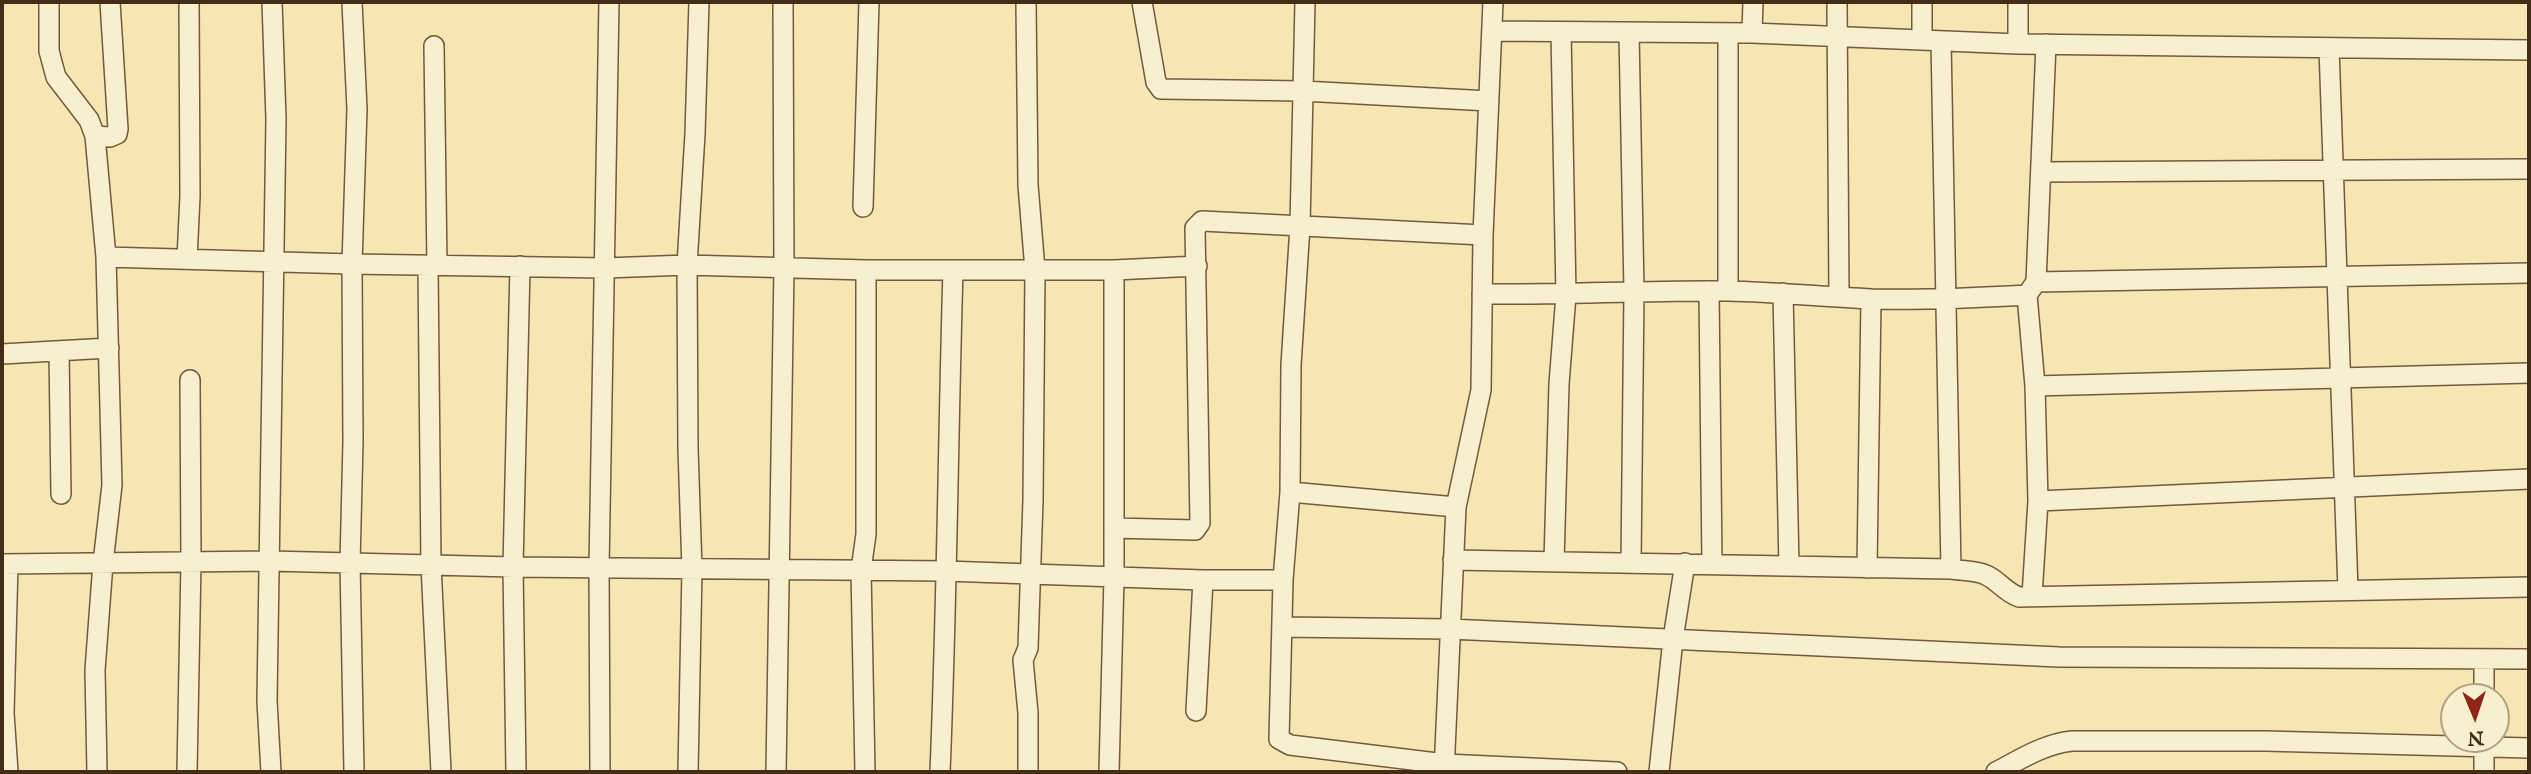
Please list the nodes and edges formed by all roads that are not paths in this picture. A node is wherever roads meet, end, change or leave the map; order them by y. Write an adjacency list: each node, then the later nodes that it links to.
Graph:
1 (49, 2): 32 (street)
2 (110, 2): 32 (street)
3 (189, 2): 40 (street)
4 (272, 2): 41 (street)
5 (352, 2): 42 (street)
6 (609, 2): 47 (street)
7 (699, 2): 44 (street)
8 (783, 2): 48 (street)
9 (869, 2): 36 (street)
10 (1026, 2): 51 (street)
11 (1142, 2): 30 (street)
12 (1305, 2): 30 (street)
13 (1493, 2): 18 (street)
14 (1753, 2): 22 (street)
15 (1837, 2): 23 (street)
16 (1922, 2): 24 (street)
17 (2018, 2): 25 (street)
18 (1492, 32): 19 (street); 31 (street)
19 (1561, 32): 20 (street); 60 (street)
20 (1629, 33): 21 (street); 56 (street)
21 (1728, 33): 22 (street); 57 (street)
22 (1752, 33): 23 (street)
23 (1835, 38): 24 (street); 61 (street)
24 (1931, 41): 25 (street); 63 (street)
25 (2018, 44): 26 (street)
26 (2046, 44): 28 (street); 35 (street)
27 (434, 46): 43 (street)
28 (2329, 48): 29 (street); 34 (street)
29 (2529, 50)
30 (1303, 91): 31 (street); 37 (street)
31 (1489, 101): 38 (street)
32 (95, 136): 39 (street)
33 (2529, 169): 34 (street)
34 (2332, 170): 35 (street); 54 (street)
35 (2041, 172): 55 (street)
36 (863, 207)
37 (1300, 226): 38 (street); 46 (street); 73 (street)
38 (1483, 235): 59 (street)
39 (106, 257): 40 (street); 64 (street)
40 (187, 259): 41 (street)
41 (272, 260): 42 (street); 79 (street)
42 (352, 264): 43 (street); 83 (street)
43 (433, 265): 45 (street); 88 (street)
44 (687, 265): 47 (street); 48 (street); 93 (street)
45 (520, 266): 47 (street); 90 (street)
46 (1197, 266): 52 (street); 77 (street)
47 (605, 268): 91 (street)
48 (783, 268): 49 (street); 94 (street)
49 (866, 270): 50 (street); 96 (street)
50 (953, 270): 51 (street); 97 (street)
51 (1035, 270): 52 (street); 98 (street)
52 (1114, 270): 77 (street)
53 (2529, 273): 54 (street)
54 (2336, 276): 55 (street); 68 (street)
55 (2032, 289): 63 (street); 70 (street)
56 (1634, 291): 57 (street); 60 (street); 84 (street)
57 (1719, 291): 58 (street); 87 (street)
58 (1783, 293): 61 (street); 89 (street)
59 (1482, 294): 60 (street); 76 (street)
60 (1566, 295): 81 (street)
61 (1839, 296): 62 (street)
62 (1871, 299): 63 (street); 92 (street)
63 (1947, 299): 95 (street)
64 (109, 348): 65 (street); 82 (street)
65 (59, 351): 66 (street); 74 (street)
66 (2, 354)
67 (2529, 373): 68 (street)
68 (2340, 379): 70 (street); 72 (street)
69 (190, 380): 80 (street)
70 (2035, 386): 75 (street)
71 (2529, 479): 72 (street)
72 (2344, 488): 75 (street); 103 (street)
73 (1290, 492): 76 (street); 101 (street)
74 (61, 494)
75 (2038, 501): 104 (street)
76 (1456, 506): 78 (street)
77 (1114, 528): 99 (street)
78 (1453, 560): 81 (street); 106 (street)
79 (270, 561): 80 (street); 83 (street); 120 (street)
80 (191, 562): 82 (street); 119 (street)
81 (1554, 562): 84 (street)
82 (103, 563): 86 (street); 118 (street)
83 (350, 563): 88 (street); 121 (street)
84 (1631, 563): 85 (street)
85 (1685, 563): 87 (street); 107 (street)
86 (5, 564): 117 (street)
87 (1712, 564): 89 (street)
88 (430, 565): 90 (street); 122 (street)
89 (1789, 566): 92 (street)
90 (513, 567): 91 (street); 123 (street)
91 (599, 568): 93 (street); 124 (street)
92 (1867, 568): 95 (street)
93 (692, 569): 94 (street); 125 (street)
94 (779, 569): 96 (street); 126 (street)
95 (1951, 569): 104 (street)
96 (861, 570): 97 (street); 127 (street)
97 (945, 571): 98 (street); 128 (street)
98 (1031, 575): 99 (street); 129 (street)
99 (1114, 577): 100 (street); 130 (street)
100 (1203, 580): 101 (street); 111 (street)
101 (1283, 580): 105 (street)
102 (2529, 587): 103 (street)
103 (2348, 590): 104 (street)
104 (2032, 596)
105 (1282, 627): 106 (street); 116 (street)
106 (1450, 629): 107 (street); 116 (street)
107 (1673, 639): 108 (street); 132 (street)
108 (2484, 659): 109 (street); 110 (street)
109 (2529, 659)
110 (2484, 683)
111 (1196, 711)
112 (2440, 743): 133 (street)
113 (2510, 746): 114 (street)
114 (2529, 748)
115 (2484, 753): 134 (street)
116 (1445, 768): 131 (street)
117 (8, 772)
118 (97, 772)
119 (187, 772)
120 (271, 772)
121 (354, 772)
122 (441, 772)
123 (516, 772)
124 (600, 772)
125 (688, 772)
126 (776, 772)
127 (865, 772)
128 (940, 772)
129 (1028, 772)
130 (1108, 772)
131 (1617, 772)
132 (1659, 772)
133 (1996, 772)
134 (2484, 772)

